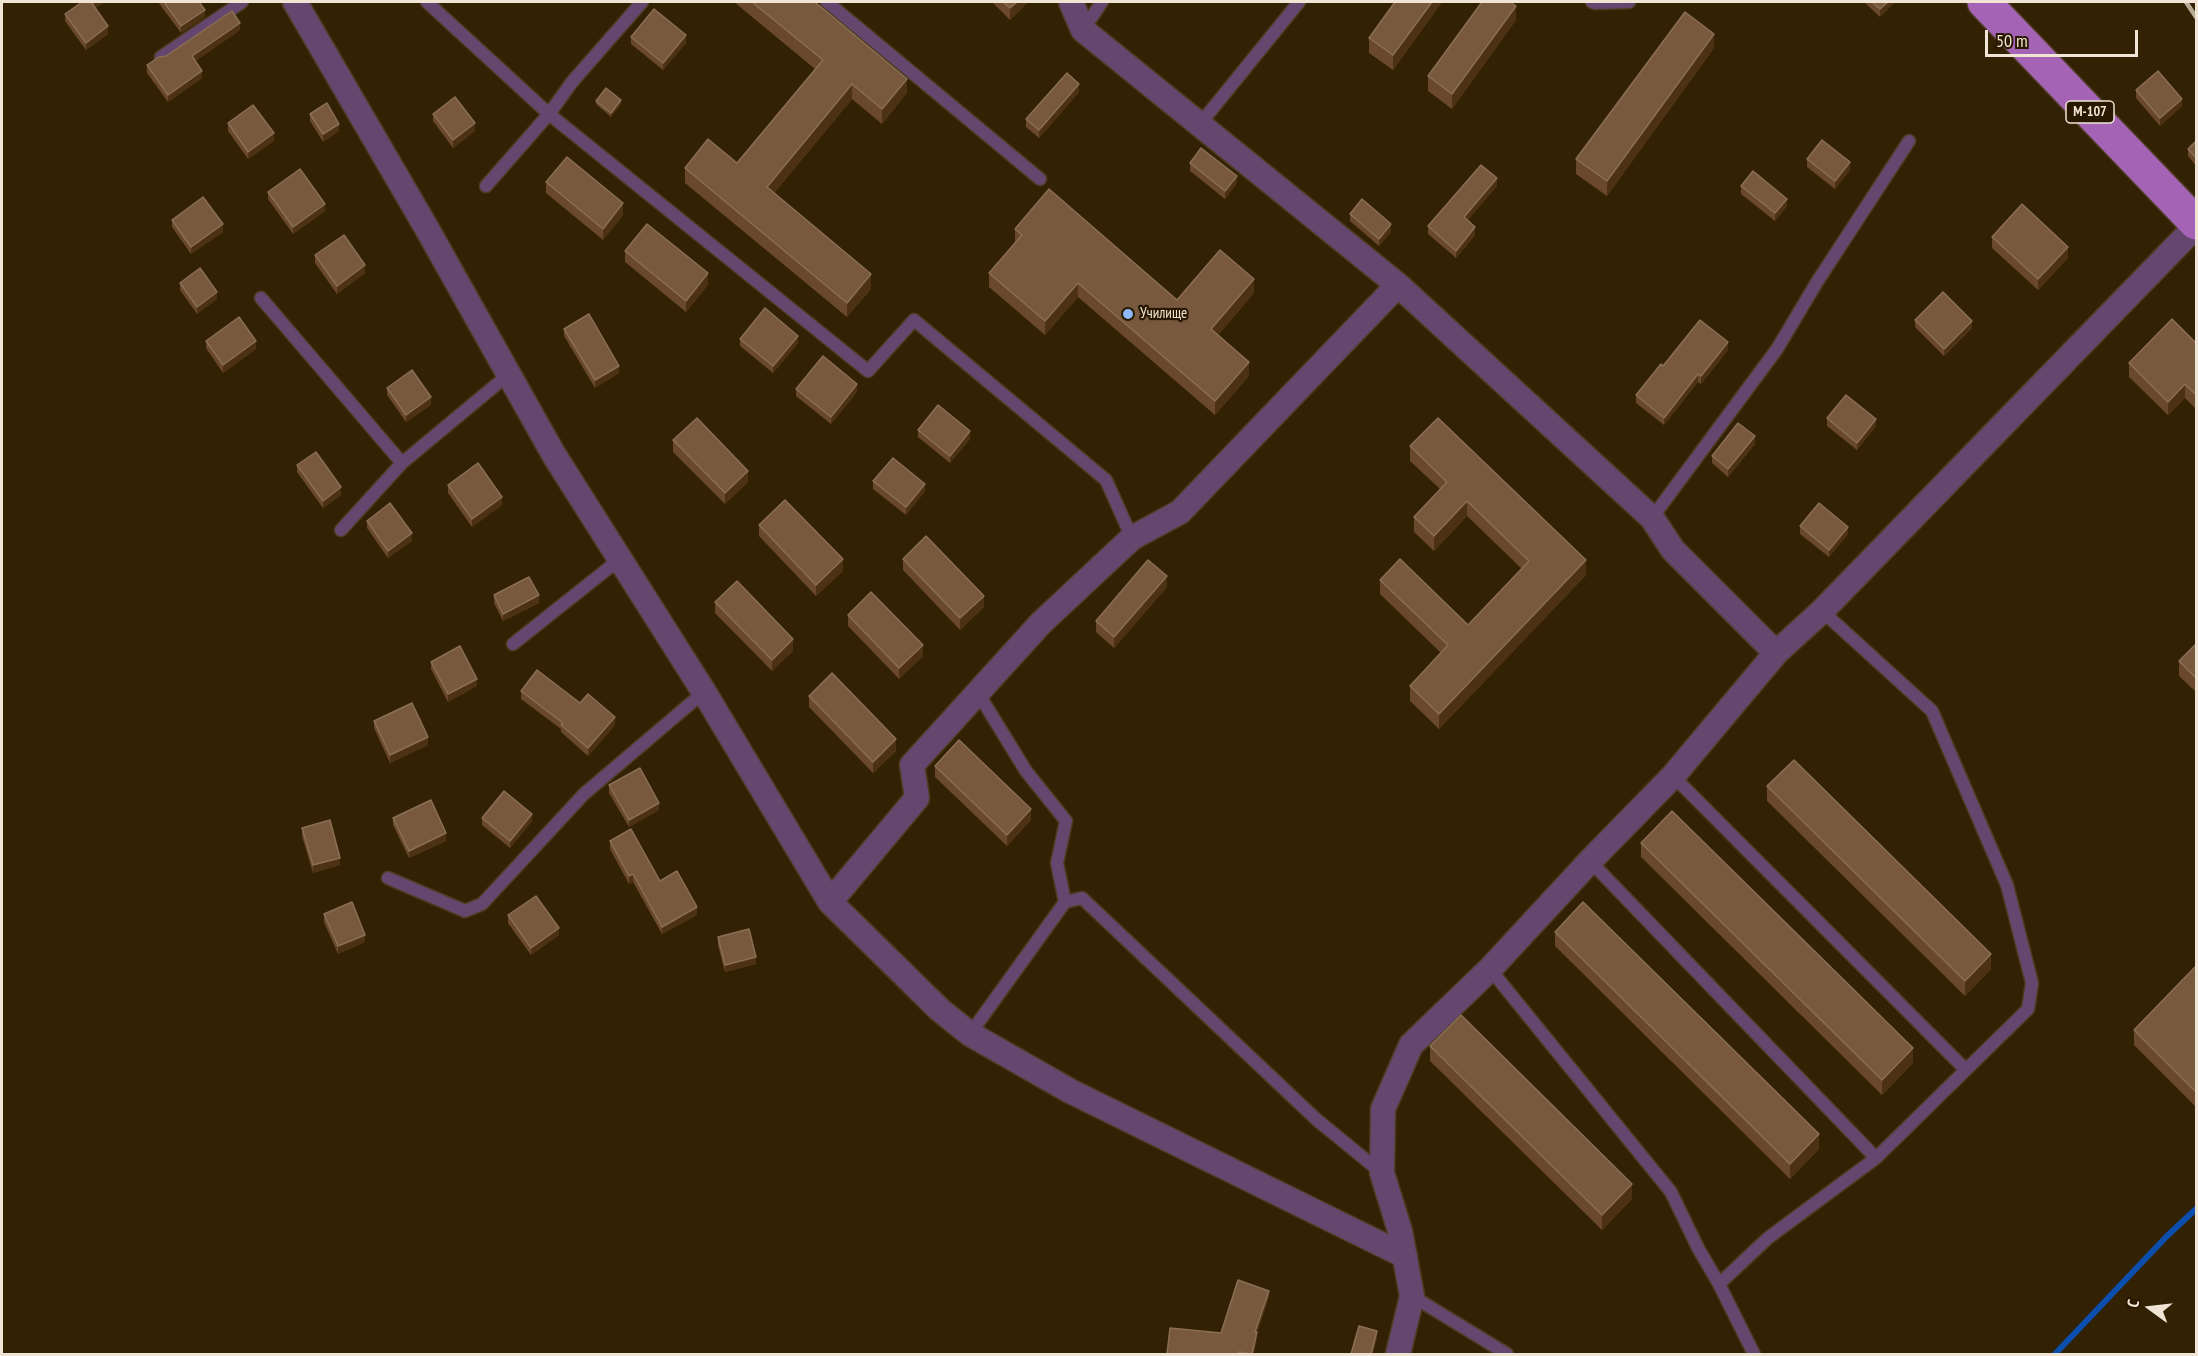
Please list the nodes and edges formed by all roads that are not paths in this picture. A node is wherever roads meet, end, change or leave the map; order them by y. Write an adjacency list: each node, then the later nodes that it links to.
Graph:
1 (242, 2): 13 (lane)
2 (295, 2): 22 (street)
3 (427, 2): 14 (lane)
4 (642, 2): 14 (lane)
5 (827, 2): 17 (lane)
6 (1071, 2): 12 (street)
7 (1102, 2): 12 (lane)
8 (1299, 2): 15 (lane)
9 (1592, 2): 10 (lane)
10 (1629, 2)
11 (1984, 2): 19 (main road, М-107)
12 (1083, 30): 15 (street)
13 (161, 57)
14 (549, 114): 18 (lane); 26 (lane)
15 (1200, 124): 20 (street)
16 (1909, 141): 24 (lane)
17 (1040, 179)
18 (486, 186)
19 (2196, 225): 28 (street)
20 (1398, 285): 24 (street); 26 (street)
21 (261, 298): 23 (lane)
22 (509, 374): 23 (lane); 27 (street)
23 (402, 463): 25 (lane)
24 (1652, 518): 30 (street)
25 (340, 530)
26 (1132, 538): 32 (street)
27 (620, 559): 29 (lane); 31 (street)
28 (1822, 611): 30 (street); 40 (lane)
29 (513, 644)
30 (1776, 653): 33 (street)
31 (704, 692): 35 (lane); 36 (street)
32 (978, 693): 36 (street); 37 (lane)
33 (1673, 776): 34 (street); 40 (lane)
34 (1590, 861): 38 (street); 41 (lane)
35 (388, 878)
36 (830, 902): 39 (street)
37 (1065, 902): 39 (lane); 42 (lane)
38 (1490, 969): 42 (street); 44 (lane)
39 (970, 1034): 43 (street)
40 (1966, 1070): 41 (lane)
41 (1876, 1158): 44 (lane)
42 (1382, 1173): 43 (street)
43 (1405, 1256): 45 (street)
44 (1719, 1284): 48 (lane)
45 (1412, 1296): 46 (street); 47 (lane)
46 (1398, 1354)
47 (1507, 1354)
48 (1754, 1354)

